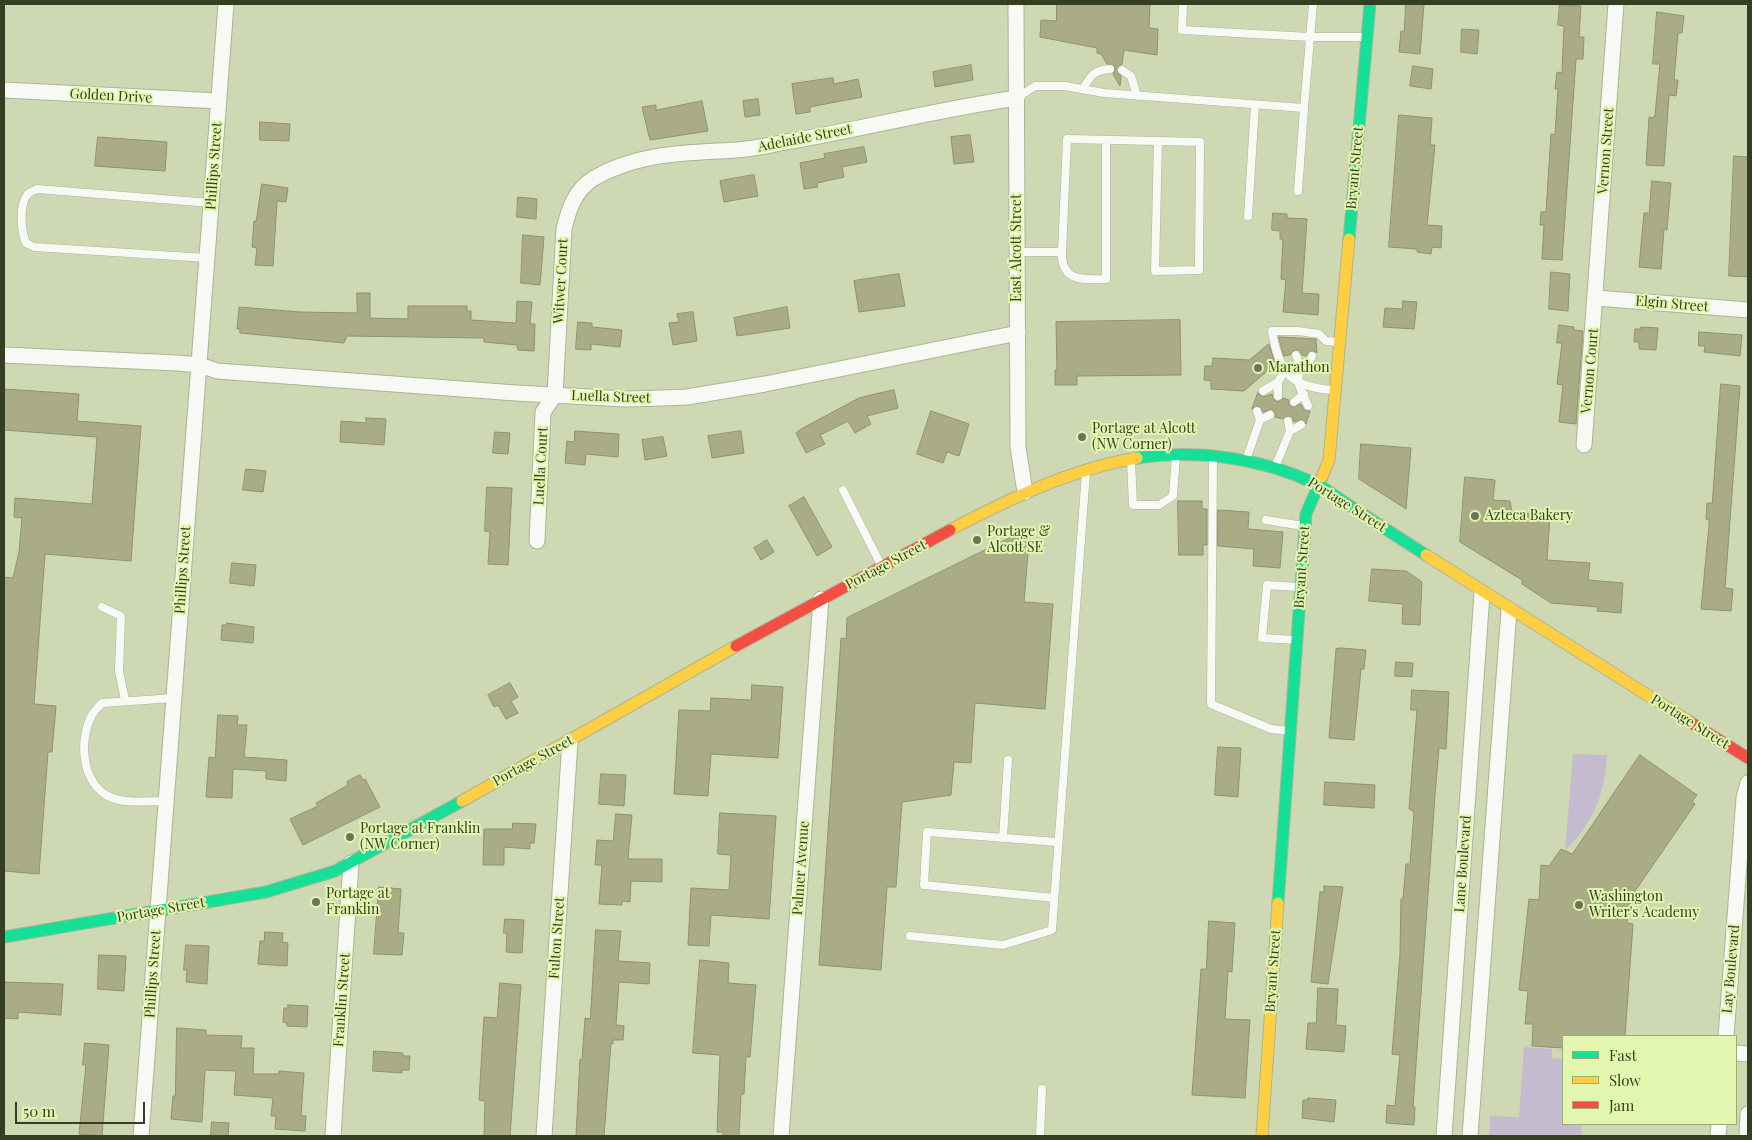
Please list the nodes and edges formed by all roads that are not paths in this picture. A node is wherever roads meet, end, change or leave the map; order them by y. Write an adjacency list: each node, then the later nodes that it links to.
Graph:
1 (226, 4): 15 (street, Phillips Street)
2 (1016, 4): 14 (street, East Alcott Street)
3 (1183, 4): 7 (lane)
4 (1313, 4): 7 (lane)
5 (1370, 4): 8 (main road, Bryant Street)
6 (1616, 4): 27 (street, Vernon Street)
7 (1310, 37): 8 (lane); 17 (lane)
8 (1367, 37): 30 (main road, Bryant Street)
9 (1110, 69): 11 (lane)
10 (1122, 70): 13 (lane)
11 (1082, 89): 13 (lane); 14 (lane)
12 (4, 90): 15 (street, Golden Drive)
13 (1137, 96): 16 (lane)
14 (1017, 98): 20 (street, Adelaide Street); 24 (street, East Alcott Street)
15 (219, 101): 22 (street, Phillips Street)
16 (1256, 104): 17 (lane); 23 (lane)
17 (1304, 108): 21 (lane)
18 (1106, 140): 19 (lane); 25 (lane); 25 (lane)
19 (1158, 140): 19 (lane)
20 (594, 178): 42 (street, Witwer Court)
21 (1298, 191)
22 (211, 203): 26 (street, Phillips Street); 26 (lane)
23 (1248, 216)
24 (1018, 252): 25 (lane); 29 (street, East Alcott Street)
25 (1062, 252)
26 (207, 258): 34 (street, Phillips Street)
27 (1596, 298): 28 (street, Elgin Street); 52 (street, Vernon Court)
28 (1748, 310)
29 (1018, 333): 42 (street, Luella Street); 61 (street, East Alcott Street)
30 (1340, 342): 36 (lane); 39 (main road, Bryant Street)
31 (4, 355): 34 (street)
32 (1296, 355): 35 (lane)
33 (1312, 356): 35 (lane)
34 (200, 365): 42 (street, Luella Street); 72 (street, Phillips Street)
35 (1301, 369): 38 (lane)
36 (1285, 370): 37 (lane); 38 (lane)
37 (1278, 382): 40 (lane); 43 (lane)
38 (1297, 384): 39 (lane); 41 (lane)
39 (1336, 390): 59 (main road, Bryant Street)
40 (1263, 391)
41 (1304, 394): 44 (lane); 45 (lane)
42 (555, 395): 64 (street, Luella Court)
43 (1278, 396)
44 (1294, 402)
45 (1308, 406)
46 (1257, 411): 48 (lane)
47 (1270, 415): 48 (lane)
48 (1260, 420): 56 (lane)
49 (1288, 420): 51 (lane)
50 (1301, 425): 51 (lane)
51 (1290, 431): 57 (lane)
52 (1584, 445)
53 (1176, 456): 54 (main road, Portage Street); 55 (main road, Portage Street); 55 (lane)
54 (1213, 456): 56 (main road, Portage Street); 74 (lane)
55 (1131, 459): 58 (main road, Portage Street)
56 (1245, 461): 57 (main road, Portage Street)
57 (1274, 469): 59 (main road, Portage Street)
58 (1086, 470): 61 (main road, Portage Street); 81 (lane)
59 (1318, 485): 63 (main road, Bryant Street); 67 (main road, Portage Street)
60 (843, 490): 65 (lane)
61 (1025, 492): 65 (main road, Portage Street)
62 (1266, 520): 63 (lane)
63 (1305, 527): 66 (main road, Bryant Street)
64 (538, 541)
65 (882, 567): 68 (main road, Portage Street)
66 (1300, 587): 71 (main road, Bryant Street); 71 (lane)
67 (1482, 593): 70 (main road, Portage Street); 87 (street, Lane Boulevard)
68 (821, 599): 75 (main road, Portage Street); 95 (street, Palmer Avenue)
69 (102, 607): 73 (lane)
70 (1510, 610): 76 (main road, Portage Street); 88 (street, Lane Boulevard)
71 (1296, 640): 74 (main road, Bryant Street)
72 (174, 698): 73 (lane); 79 (street, Phillips Street)
73 (125, 700): 79 (lane)
74 (1290, 730): 97 (main road, Bryant Street)
75 (570, 740): 82 (main road, Portage Street); 94 (street, Fulton Street)
76 (1748, 758)
77 (1008, 760): 80 (lane)
78 (1748, 783): 89 (street, Lay Boulevard)
79 (166, 801): 84 (street, Phillips Street)
80 (1003, 838): 81 (lane); 83 (lane)
81 (1057, 842): 83 (lane)
82 (351, 863): 84 (main road, Portage Street); 93 (street, Franklin Street)
83 (1054, 898): 85 (lane)
84 (158, 911): 86 (main road, Portage Street); 92 (street, Phillips Street)
85 (910, 936)
86 (4, 937)
87 (1454, 988): 88 (street); 98 (street, Lane Boulevard)
88 (1480, 990): 99 (street, Lane Boulevard)
89 (1726, 1035)
90 (1042, 1089): 96 (lane)
91 (1748, 1114): 100 (street)
92 (141, 1136)
93 (333, 1136)
94 (544, 1136)
95 (781, 1136)
96 (1040, 1136)
97 (1262, 1136)
98 (1444, 1136)
99 (1470, 1136)
100 (1747, 1136)

